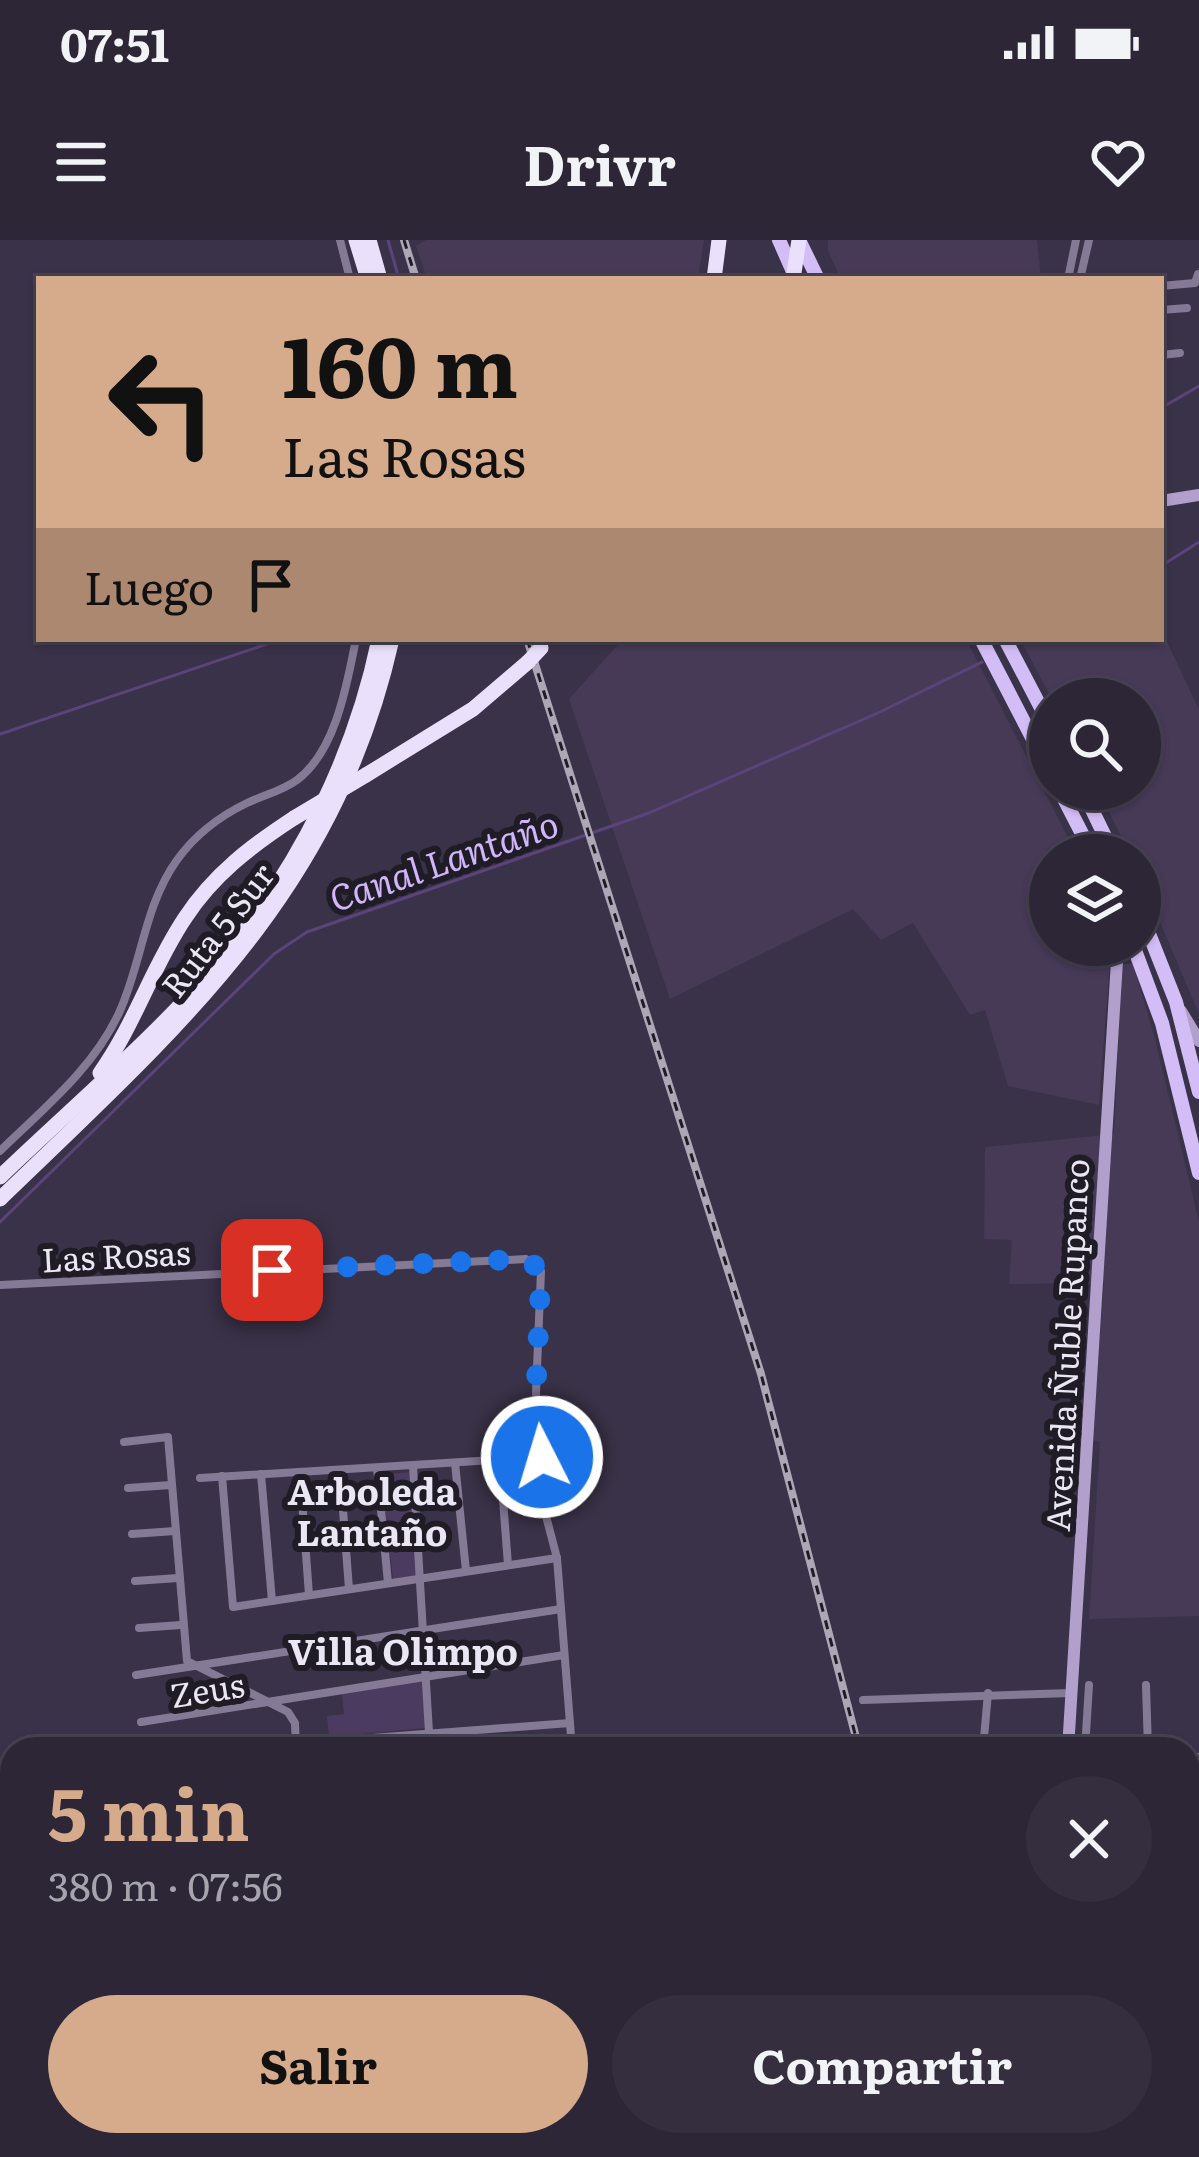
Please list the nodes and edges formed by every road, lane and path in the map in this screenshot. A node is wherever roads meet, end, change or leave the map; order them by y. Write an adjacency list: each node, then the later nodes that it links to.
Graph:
1 (340, 240): 10 (street)
2 (356, 240): 11 (highway)
3 (369, 240): 12 (highway)
4 (718, 240): 13 (highway)
5 (778, 240): 14 (main road)
6 (799, 240): 15 (highway, bridge); 16 (main road)
7 (1076, 240): 17 (street)
8 (1089, 240): 18 (street)
9 (1198, 274): 19 (street)
10 (349, 276)
11 (367, 276)
12 (379, 276)
13 (714, 276)
14 (794, 276)
15 (795, 276)
16 (817, 276)
17 (1069, 276)
18 (1081, 276)
19 (1164, 286)
20 (1187, 308): 21 (street)
21 (1164, 310)
22 (1180, 353): 23 (street)
23 (1164, 355)
24 (1199, 495): 25 (street)
25 (1164, 501)
26 (355, 642): 42 (street)
27 (379, 642): 41 (highway, Ruta 5 Sur)
28 (391, 642): 45 (highway, Ruta 5 Sur)
29 (547, 642): 41 (highway, bridge)
30 (983, 642): 33 (main road)
31 (1007, 642): 32 (main road)
32 (1029, 685)
33 (1029, 731)
34 (1161, 965): 37 (main road)
35 (1117, 966): 82 (street, Avenida Ñuble Rupanco)
36 (1141, 966): 39 (main road)
37 (1176, 1002): 38 (street); 40 (main road)
38 (1199, 1041)
39 (1179, 1090): 40 (street); 43 (main road)
40 (1199, 1092)
41 (78, 1102): 44 (highway, Ruta 5 Sur)
42 (0, 1151)
43 (1199, 1173)
44 (0, 1177)
45 (0, 1199)
46 (0, 1285): 48 (street, Las Rosas)
47 (124, 1442): 58 (street)
48 (542, 1457): 49 (street); 62 (street, Las Rosas)
49 (500, 1460): 50 (street); 63 (street)
50 (455, 1463): 51 (street); 64 (street)
51 (412, 1466): 52 (street); 66 (street)
52 (377, 1468): 53 (street); 68 (street)
53 (340, 1470): 54 (street); 69 (street)
54 (300, 1472): 55 (street); 70 (street)
55 (261, 1474): 56 (street); 71 (street)
56 (222, 1477): 57 (street); 71 (street)
57 (200, 1478)
58 (171, 1485): 59 (street); 60 (street)
59 (128, 1488)
60 (175, 1531): 61 (street); 65 (street)
61 (132, 1534)
62 (557, 1558): 63 (street); 72 (street, Las Rosas)
63 (508, 1565): 64 (street)
64 (466, 1571): 66 (street)
65 (178, 1578): 67 (street); 73 (street)
66 (422, 1578): 68 (street); 75 (street)
67 (135, 1582)
68 (388, 1583): 69 (street)
69 (349, 1589): 70 (street)
70 (310, 1595): 71 (street)
71 (272, 1600)
72 (561, 1609): 75 (street); 76 (street, Las Rosas)
73 (182, 1625): 74 (street); 77 (street)
74 (139, 1628)
75 (424, 1628): 77 (street); 79 (street)
76 (564, 1655): 79 (street, Zeus); 87 (street, Las Rosas)
77 (190, 1665): 78 (street); 85 (street)
78 (136, 1675)
79 (426, 1677): 85 (street, Zeus); 88 (street)
80 (1089, 1685): 95 (street)
81 (1146, 1685): 96 (street)
82 (1071, 1693): 83 (street); 94 (street, Avenida Ñuble Rupanco)
83 (988, 1694): 84 (street); 93 (street)
84 (863, 1700)
85 (269, 1702): 86 (street, Zeus); 89 (street)
86 (141, 1722)
87 (570, 1723): 88 (street); 92 (street, Las Rosas)
88 (430, 1733): 90 (street); 91 (street)
89 (294, 1737)
90 (381, 1737)
91 (430, 1737)
92 (571, 1737)
93 (984, 1737)
94 (1069, 1737)
95 (1086, 1737)
96 (1148, 1737)

